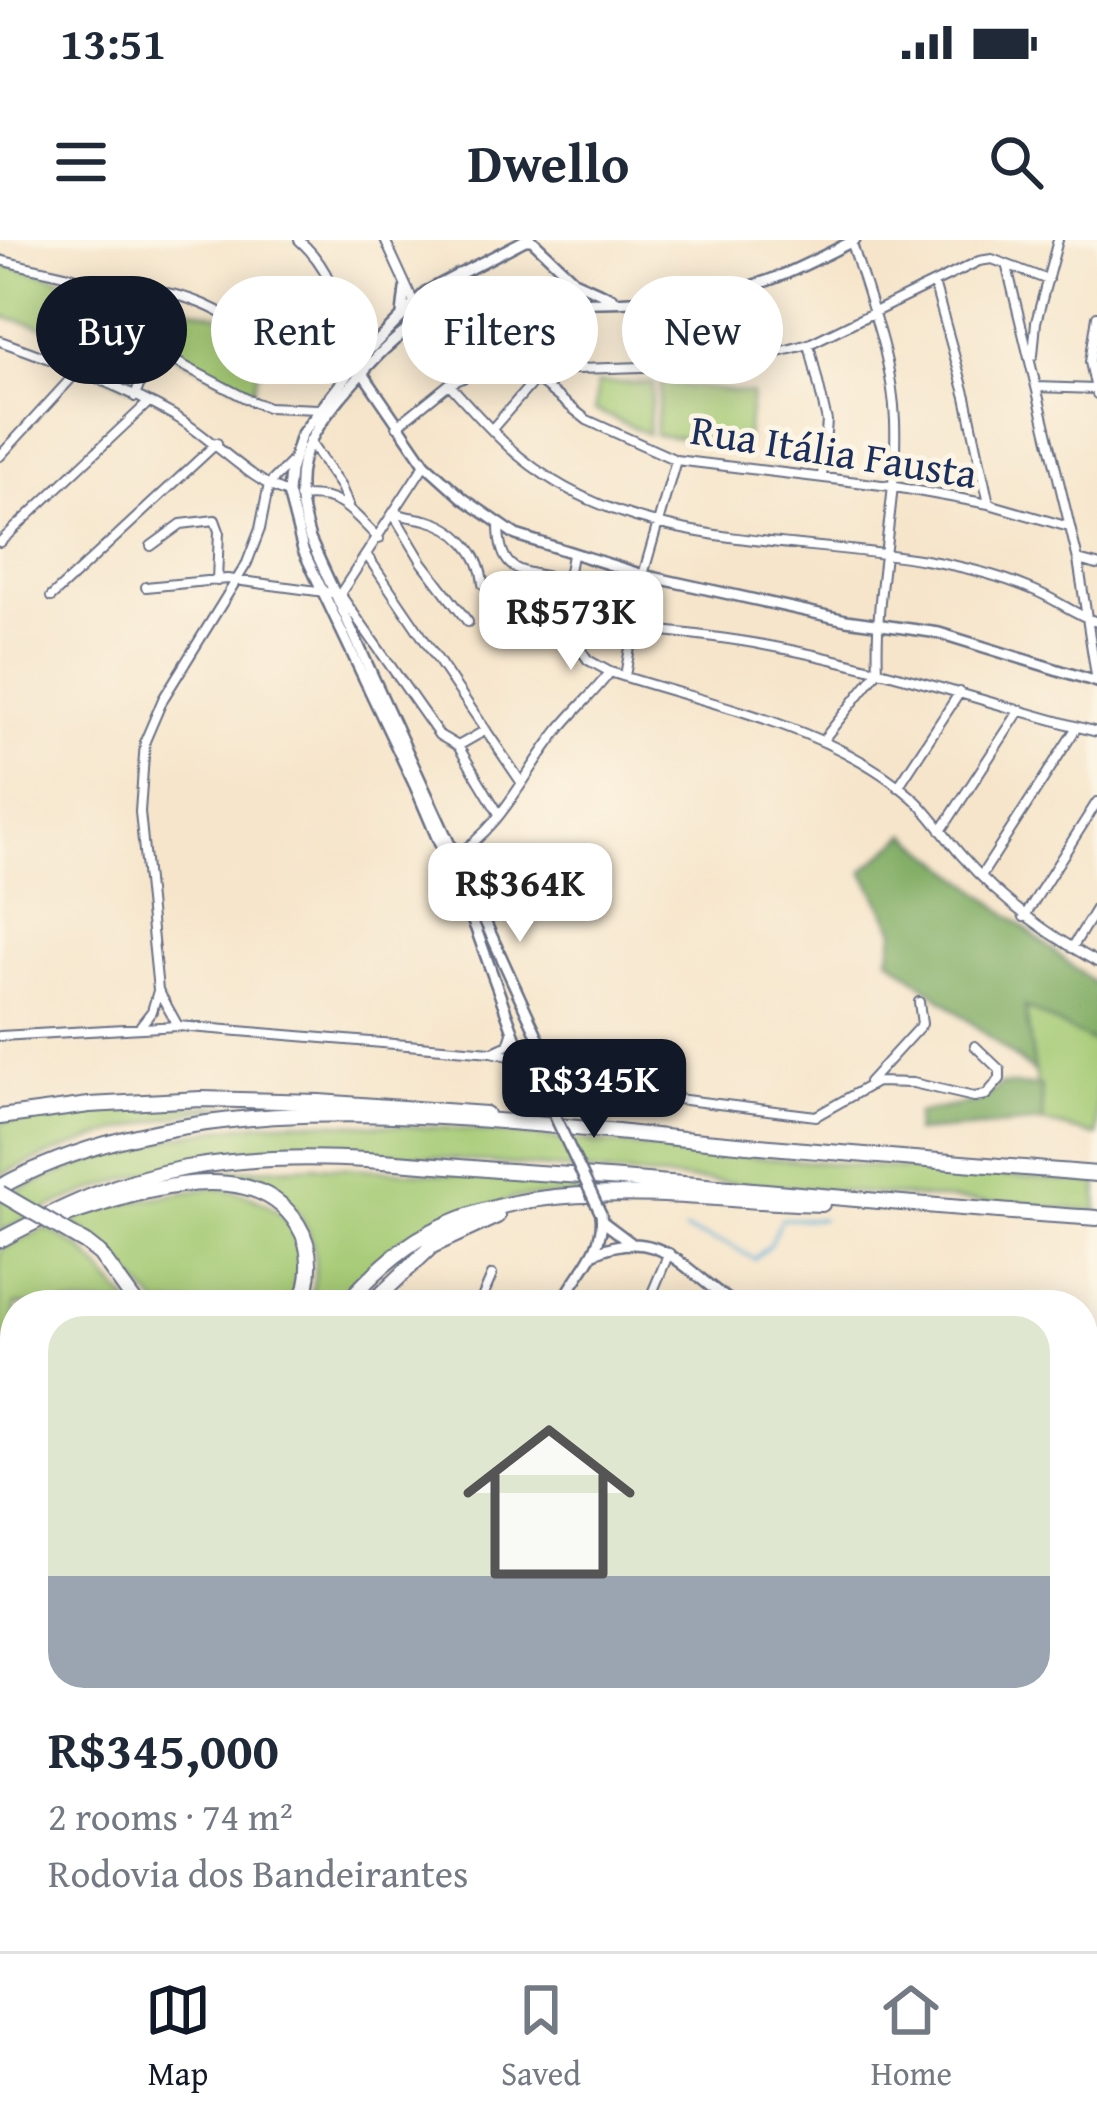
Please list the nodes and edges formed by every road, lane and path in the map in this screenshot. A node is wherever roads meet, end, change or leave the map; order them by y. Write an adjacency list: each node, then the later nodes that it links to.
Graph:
1 (299, 240): 8 (street)
2 (325, 240): 8 (street)
3 (385, 240): 19 (street)
4 (506, 240): 9 (street)
5 (537, 240): 9 (main road); 12 (main road)
6 (852, 240): 21 (main road); 24 (street)
7 (1058, 240): 18 (street)
8 (313, 253): 15 (street)
9 (496, 255): 13 (main road)
10 (0, 260): 14 (street)
11 (1007, 267): 18 (street); 20 (street); 27 (street)
12 (566, 273): 17 (main road); 21 (main road)
13 (458, 274): 16 (main road)
14 (56, 276)
15 (328, 276)
16 (454, 276)
17 (566, 276)
18 (1048, 280): 28 (street)
19 (402, 282)
20 (934, 283): 24 (street); 69 (street)
21 (617, 300): 22 (main road)
22 (598, 301)
23 (402, 306): 25 (main road)
24 (872, 311): 33 (street); 67 (street)
25 (401, 316): 32 (main road)
26 (1097, 316): 29 (street)
27 (1021, 320): 28 (street); 36 (street)
28 (1036, 322): 36 (street)
29 (1095, 327): 52 (street)
30 (402, 334): 34 (main road)
31 (0, 341): 35 (street)
32 (378, 344)
33 (809, 344): 38 (street); 65 (street)
34 (378, 352)
35 (36, 355)
36 (1033, 366): 50 (street)
37 (187, 368): 56 (street)
38 (598, 369)
39 (66, 384): 61 (street)
40 (105, 384): 54 (street)
41 (140, 384): 54 (street)
42 (345, 384): 56 (main road)
43 (346, 384): 59 (main road)
44 (353, 384): 51 (main road)
45 (369, 384): 51 (main road)
46 (448, 384): 57 (street); 58 (street)
47 (531, 384): 58 (street)
48 (545, 384): 53 (street, Rua Itália Fausta)
49 (555, 384): 53 (street)
50 (1036, 387): 52 (street); 74 (street)
51 (372, 390): 57 (main road)
52 (1097, 390)
53 (552, 391): 63 (street, Rua Itália Fausta)
54 (135, 397): 55 (street)
55 (148, 403): 60 (street); 76 (street)
56 (319, 409): 62 (main road)
57 (396, 427): 64 (main road)
58 (492, 429): 73 (street)
59 (308, 440): 68 (main road); 70 (street)
60 (218, 443): 66 (street); 91 (street)
61 (0, 456)
62 (292, 460): 66 (street); 68 (main road)
63 (676, 460): 65 (street, Rua Itália Fausta); 73 (street)
64 (425, 464): 71 (street); 72 (main road)
65 (822, 477): 67 (street, Rua Itália Fausta)
66 (269, 484): 68 (street); 86 (street)
67 (890, 486): 69 (street, Rua Itália Fausta); 79 (street)
68 (293, 495): 70 (street); 89 (main road); 90 (main road)
69 (989, 504): 74 (street, Rua Itália Fausta)
70 (348, 506): 75 (street)
71 (395, 514): 75 (street); 87 (street); 94 (street)
72 (499, 524): 78 (main road); 84 (street)
73 (657, 524): 79 (street); 83 (street)
74 (1069, 527): 81 (street)
75 (379, 539): 80 (street)
76 (0, 542)
77 (152, 546): 85 (street)
78 (572, 555): 83 (main road); 84 (street)
79 (882, 555): 93 (street); 95 (street)
80 (368, 557): 90 (street); 104 (street)
81 (1078, 560): 82 (street); 93 (street)
82 (1097, 565)
83 (643, 575): 95 (main road); 96 (street)
84 (566, 580): 92 (street)
85 (218, 581): 86 (street); 88 (street)
86 (238, 581): 89 (street); 119 (street)
87 (483, 584)
88 (146, 587)
89 (322, 593): 90 (street); 113 (main road)
90 (338, 594): 107 (street); 113 (main road)
91 (50, 597)
92 (560, 620): 96 (street); 98 (street)
93 (1093, 621): 100 (street)
94 (467, 622)
95 (876, 624): 97 (street); 100 (main road)
96 (632, 629): 97 (street); 99 (street)
97 (878, 671): 101 (street); 106 (street)
98 (610, 672): 99 (street); 108 (street)
99 (625, 676): 106 (street)
100 (1097, 682)
101 (960, 692): 102 (street); 109 (street)
102 (1019, 710): 103 (street); 112 (street)
103 (1077, 727): 105 (street); 114 (street)
104 (486, 730): 107 (street); 108 (street)
105 (1097, 732)
106 (824, 740): 109 (street)
107 (458, 746): 111 (street)
108 (521, 782): 111 (street)
109 (898, 788): 112 (street)
110 (1097, 802): 116 (street)
111 (499, 814): 113 (street)
112 (941, 832): 114 (street)
113 (450, 857): 123 (main road); 124 (main road)
114 (981, 877): 116 (street)
115 (1097, 907): 117 (street)
116 (1024, 917): 117 (street)
117 (1072, 948): 118 (street)
118 (1097, 962)
119 (158, 990): 121 (street); 122 (street)
120 (919, 1002): 131 (street)
121 (140, 1026): 122 (street); 125 (street)
122 (178, 1026): 127 (street)
123 (514, 1029): 124 (main road); 127 (street); 128 (main road)
124 (534, 1030): 129 (main road); 130 (street)
125 (0, 1036)
126 (975, 1046): 131 (street)
127 (491, 1052): 128 (street)
128 (523, 1059): 129 (main road); 132 (main road)
129 (539, 1061): 130 (street); 132 (main road)
130 (565, 1072): 131 (street)
131 (866, 1085)
132 (542, 1088): 139 (main road, bridge)
133 (0, 1117): 134 (highway)
134 (544, 1126): 135 (highway); 136 (highway)
135 (1097, 1174)
136 (0, 1190): 146 (highway, bridge)
137 (602, 1197): 138 (highway); 151 (highway); 152 (highway)
138 (922, 1206): 140 (highway); 141 (highway)
139 (602, 1218): 143 (main road); 144 (main road)
140 (1097, 1218)
141 (19, 1230): 142 (highway); 150 (highway)
142 (0, 1240)
143 (630, 1242): 144 (main road); 145 (main road)
144 (594, 1253): 154 (main road)
145 (670, 1253): 155 (street); 156 (main road)
146 (100, 1254): 148 (highway); 149 (highway)
147 (492, 1275): 153 (street)
148 (126, 1290)
149 (135, 1290)
150 (304, 1290)
151 (361, 1290)
152 (385, 1290)
153 (486, 1290)
154 (568, 1290)
155 (654, 1290)
156 (716, 1290)

